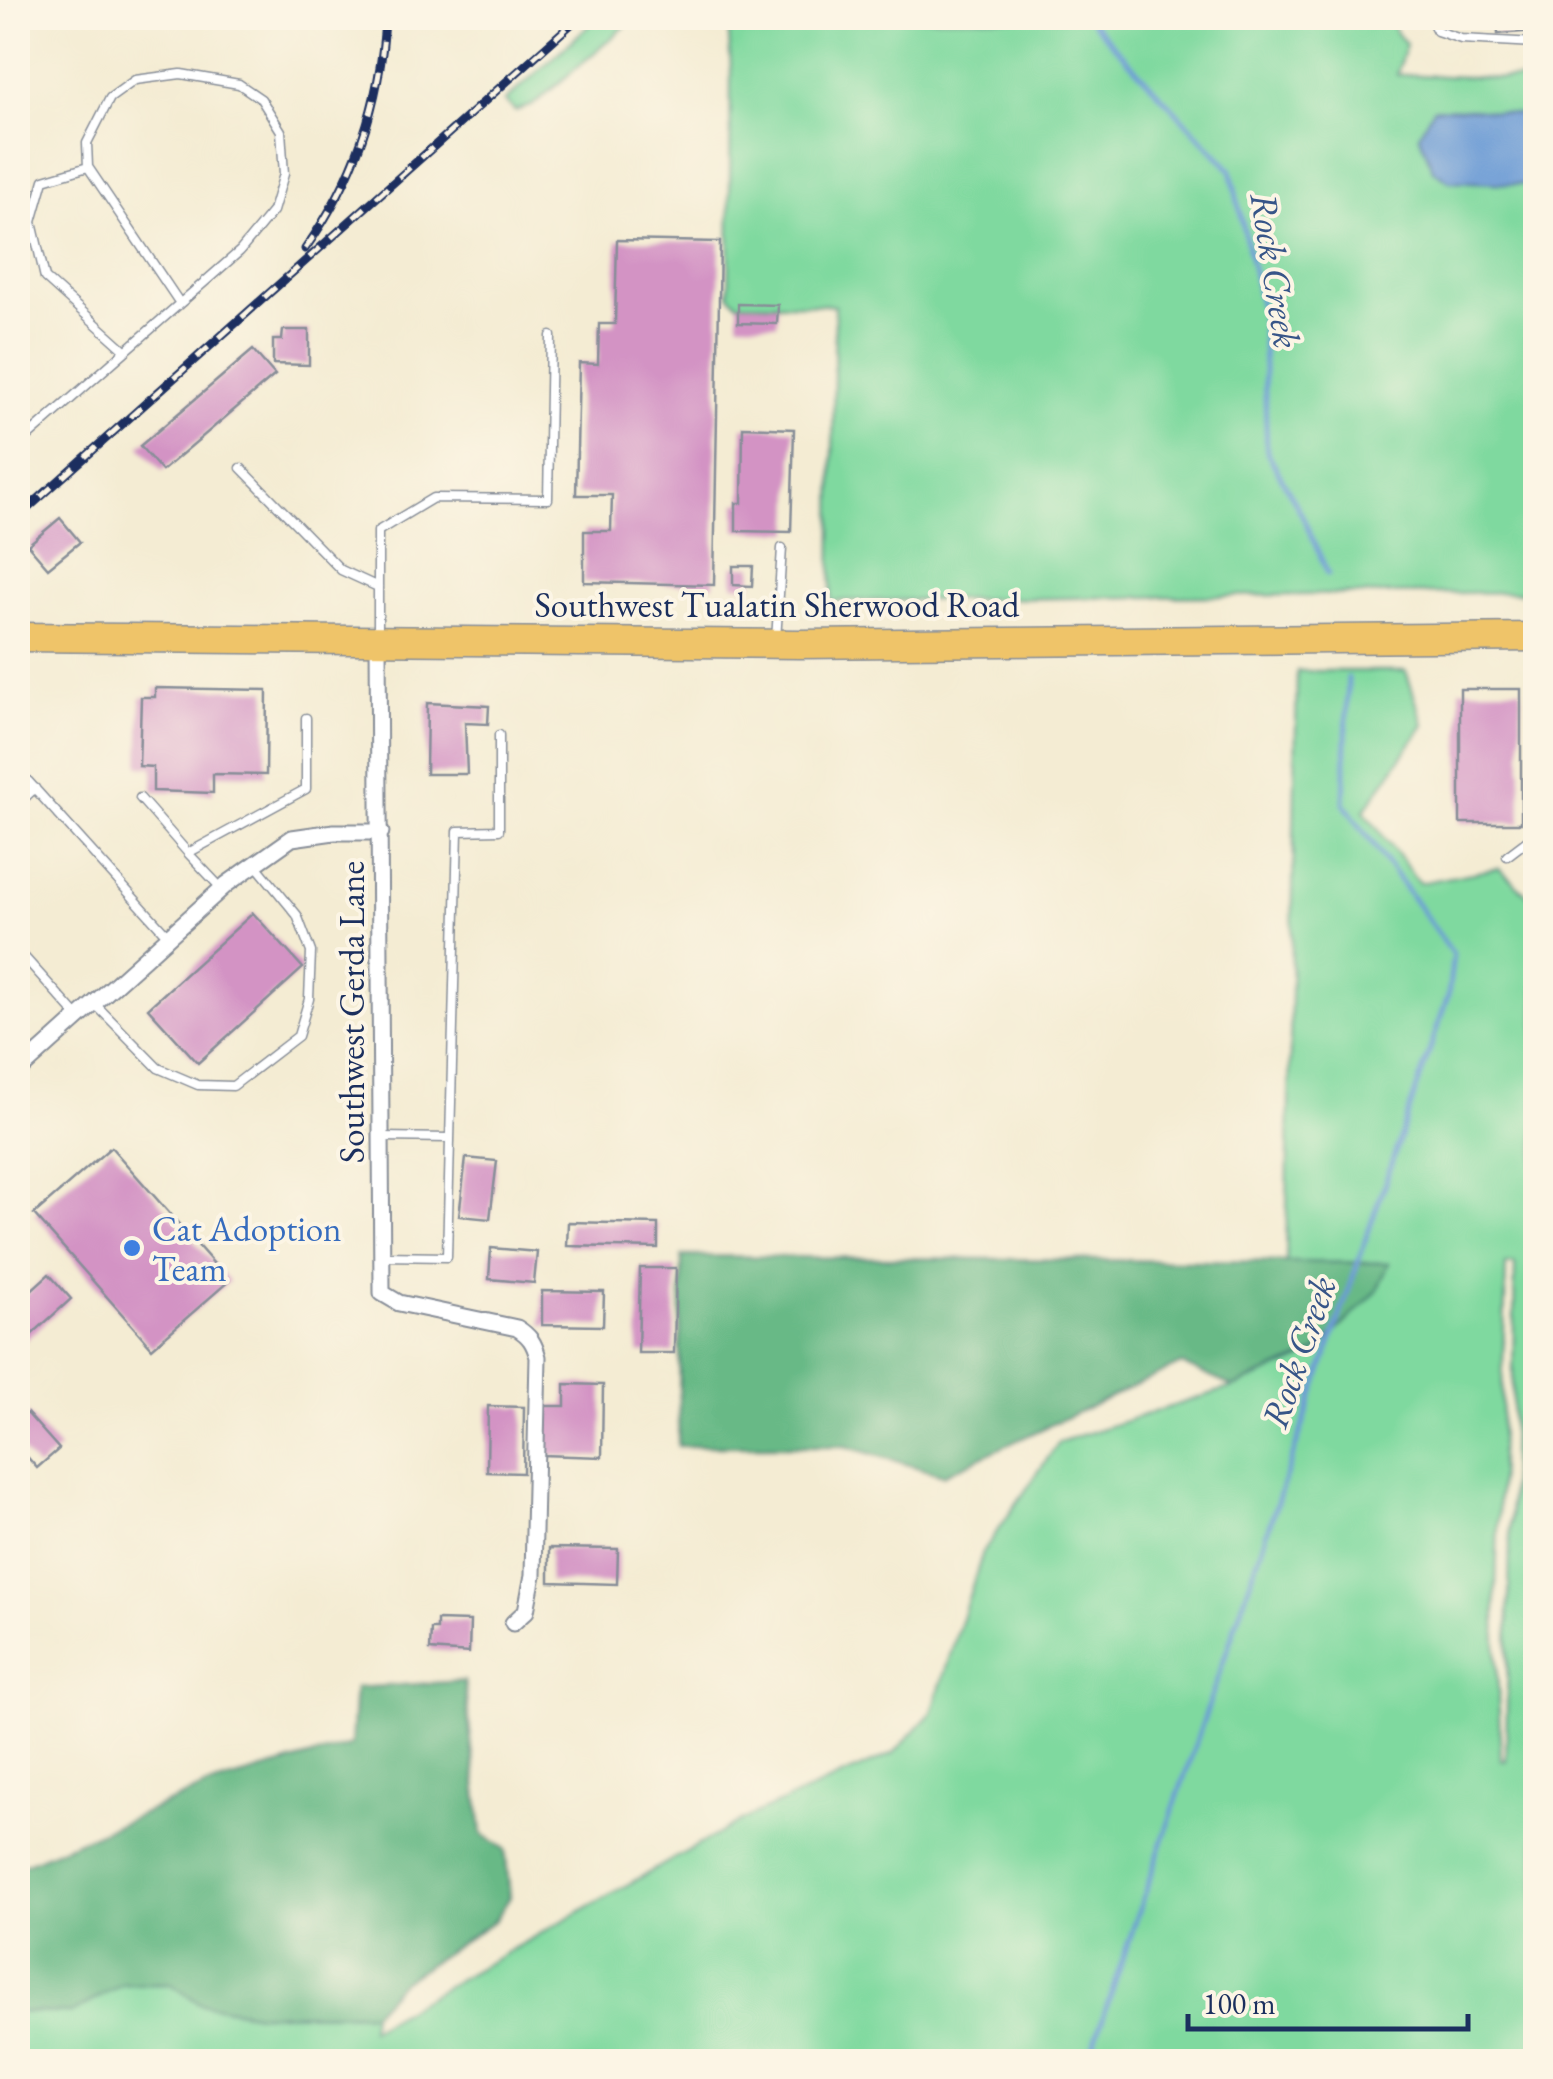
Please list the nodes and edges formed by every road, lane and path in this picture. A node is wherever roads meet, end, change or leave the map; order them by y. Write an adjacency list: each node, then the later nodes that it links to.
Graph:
1 (1430, 18): 2 (lane)
2 (1536, 42)
3 (88, 166): 4 (lane); 4 (lane); 6 (lane)
4 (180, 302): 6 (lane)
5 (551, 336): 10 (lane)
6 (125, 350): 7 (lane)
7 (18, 445)
8 (241, 468): 10 (lane)
9 (782, 548): 14 (lane)
10 (378, 588): 13 (lane)
11 (18, 637): 13 (highway, Southwest Tualatin Sherwood Road)
12 (1536, 637): 14 (highway, Southwest Tualatin Sherwood Road)
13 (378, 640): 14 (highway, Southwest Tualatin Sherwood Road); 21 (street, Southwest Gerda Lane)
14 (775, 644)
15 (306, 718): 23 (lane)
16 (499, 736): 35 (lane)
17 (18, 770): 18 (lane)
18 (35, 788): 20 (lane); 27 (lane)
19 (140, 798): 23 (lane)
20 (18, 804)
21 (380, 832): 25 (street); 34 (street, Southwest Gerda Lane)
22 (1536, 834): 24 (lane)
23 (188, 852): 26 (lane)
24 (1507, 856)
25 (255, 864): 26 (street); 29 (lane)
26 (222, 888): 27 (street)
27 (168, 936): 29 (street)
28 (18, 950): 30 (lane)
29 (94, 1003): 30 (street)
30 (78, 1017): 32 (street)
31 (18, 1042): 32 (lane)
32 (32, 1058): 33 (street)
33 (18, 1072)
34 (382, 1137): 35 (lane); 36 (street, Southwest Gerda Lane)
35 (449, 1138): 36 (lane)
36 (382, 1256): 37 (street, Southwest Gerda Lane)
37 (513, 1623)

